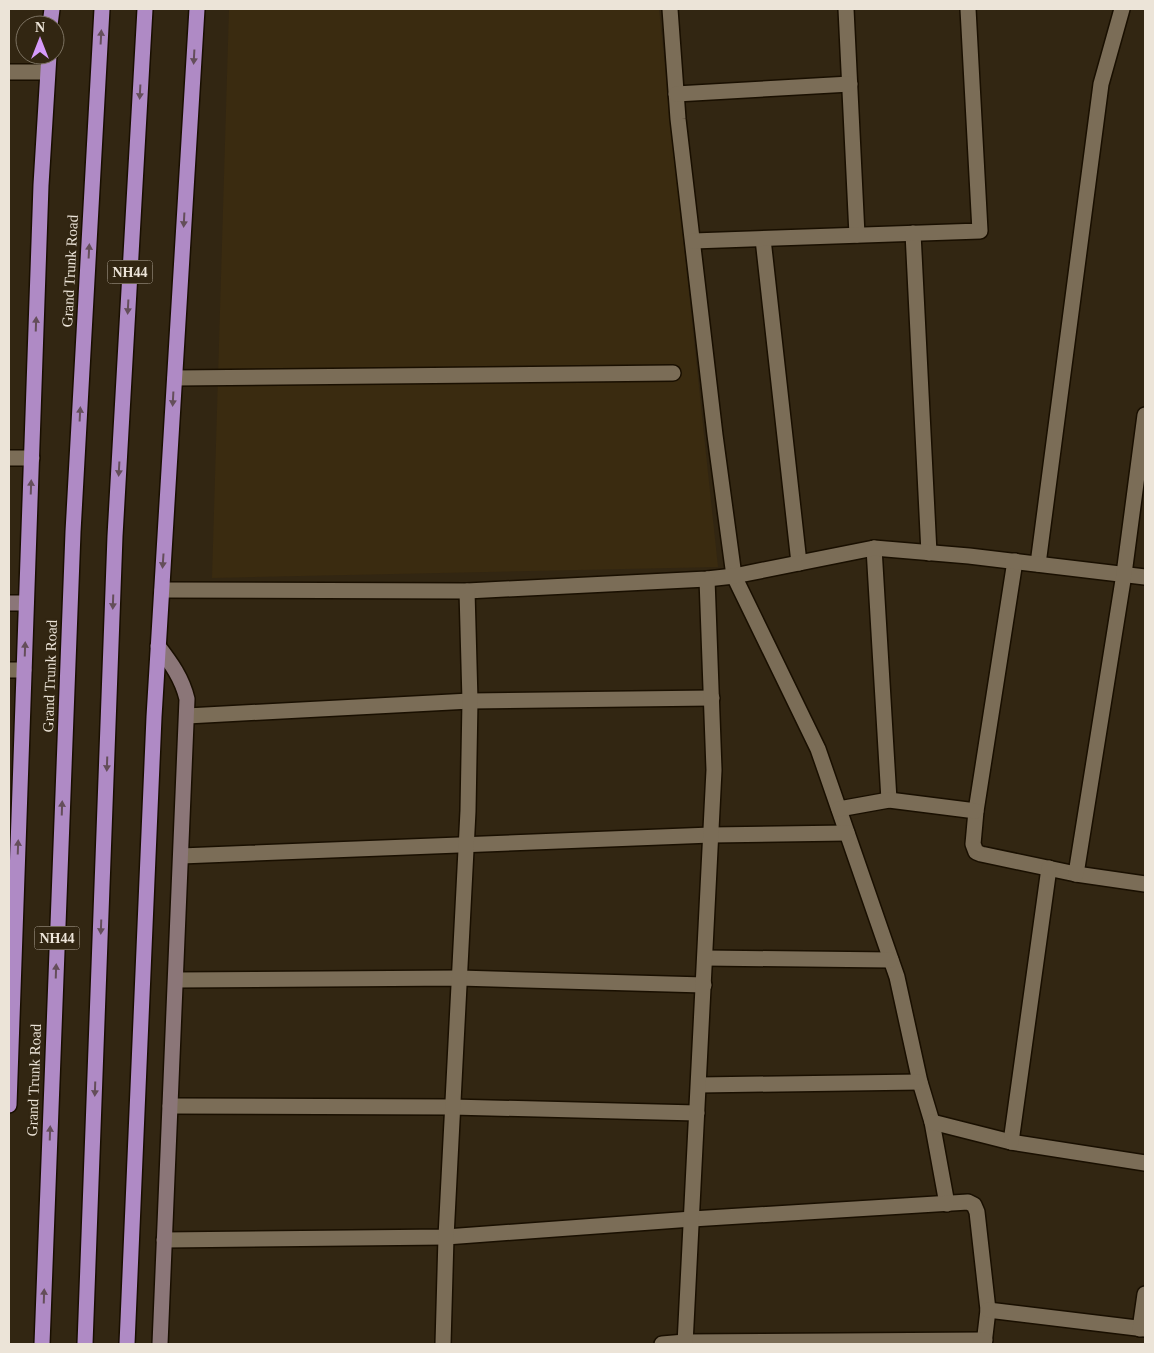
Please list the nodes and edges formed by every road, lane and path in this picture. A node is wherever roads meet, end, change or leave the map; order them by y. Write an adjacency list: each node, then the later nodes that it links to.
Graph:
1 (102, 9): 74 (highway, Grand Trunk Road / NH44, one-way to 1)
2 (145, 9): 75 (highway, NH44, one-way to 75)
3 (197, 9): 18 (highway, one-way to 18)
4 (670, 9): 12 (street)
5 (846, 9): 11 (street)
6 (968, 9): 13 (street)
7 (1122, 9): 26 (street)
8 (47, 65): 10 (highway)
9 (9, 72): 10 (street)
10 (47, 72): 21 (highway, one-way to 10)
11 (850, 84): 12 (street); 14 (street)
12 (676, 94): 16 (street)
13 (913, 233): 14 (street); 23 (street)
14 (857, 235): 15 (street)
15 (763, 239): 16 (street); 25 (street)
16 (693, 241): 28 (street)
17 (673, 373): 18 (street)
18 (174, 378): 31 (highway, one-way to 31)
19 (1145, 414): 27 (street)
20 (9, 458): 21 (street)
21 (32, 458): 34 (highway, one-way to 21)
22 (874, 548): 23 (street); 25 (street); 41 (street)
23 (929, 553): 24 (street)
24 (1015, 562): 26 (street); 43 (street)
25 (799, 563): 28 (street)
26 (1038, 564): 27 (street)
27 (1124, 574): 29 (street); 49 (street)
28 (734, 576): 30 (street); 42 (street)
29 (1145, 577)
30 (707, 579): 32 (street); 38 (street)
31 (162, 590): 32 (street); 35 (highway)
32 (467, 591): 39 (street)
33 (9, 604): 34 (street)
34 (26, 604): 37 (highway, one-way to 34)
35 (158, 646): 40 (street); 76 (highway)
36 (9, 670): 37 (street)
37 (24, 670): 58 (highway, one-way to 37)
38 (712, 698): 39 (street); 45 (street)
39 (470, 701): 40 (street); 46 (street)
40 (187, 716): 47 (street)
41 (889, 800): 42 (street); 43 (street)
42 (839, 809): 44 (street)
43 (976, 811): 48 (street)
44 (847, 833): 45 (street); 52 (street)
45 (711, 835): 46 (street); 51 (street)
46 (466, 844): 47 (street); 53 (street)
47 (181, 856): 54 (street)
48 (1049, 868): 49 (street); 63 (street)
49 (1076, 874): 50 (street)
50 (1145, 884)
51 (705, 958): 52 (street); 55 (street)
52 (891, 960): 56 (street)
53 (459, 978): 54 (street); 55 (street); 60 (street)
54 (176, 980): 59 (street)
55 (704, 985): 57 (street)
56 (920, 1082): 57 (street); 62 (street)
57 (699, 1085): 61 (street)
58 (9, 1105)
59 (170, 1106): 60 (street); 68 (street)
60 (452, 1107): 61 (street); 67 (street)
61 (697, 1113): 66 (street)
62 (932, 1122): 63 (street); 65 (street)
63 (1012, 1142): 64 (street)
64 (1145, 1163)
65 (946, 1204): 66 (street); 70 (street)
66 (692, 1219): 67 (street); 73 (street)
67 (446, 1237): 68 (street); 78 (street)
68 (164, 1240): 77 (street)
69 (1145, 1294): 71 (street)
70 (988, 1310): 71 (street); 72 (street)
71 (1143, 1329)
72 (984, 1342): 73 (street)
73 (685, 1343): 79 (street)
74 (42, 1344)
75 (85, 1344)
76 (127, 1344)
77 (160, 1344)
78 (443, 1344)
79 (662, 1344)

